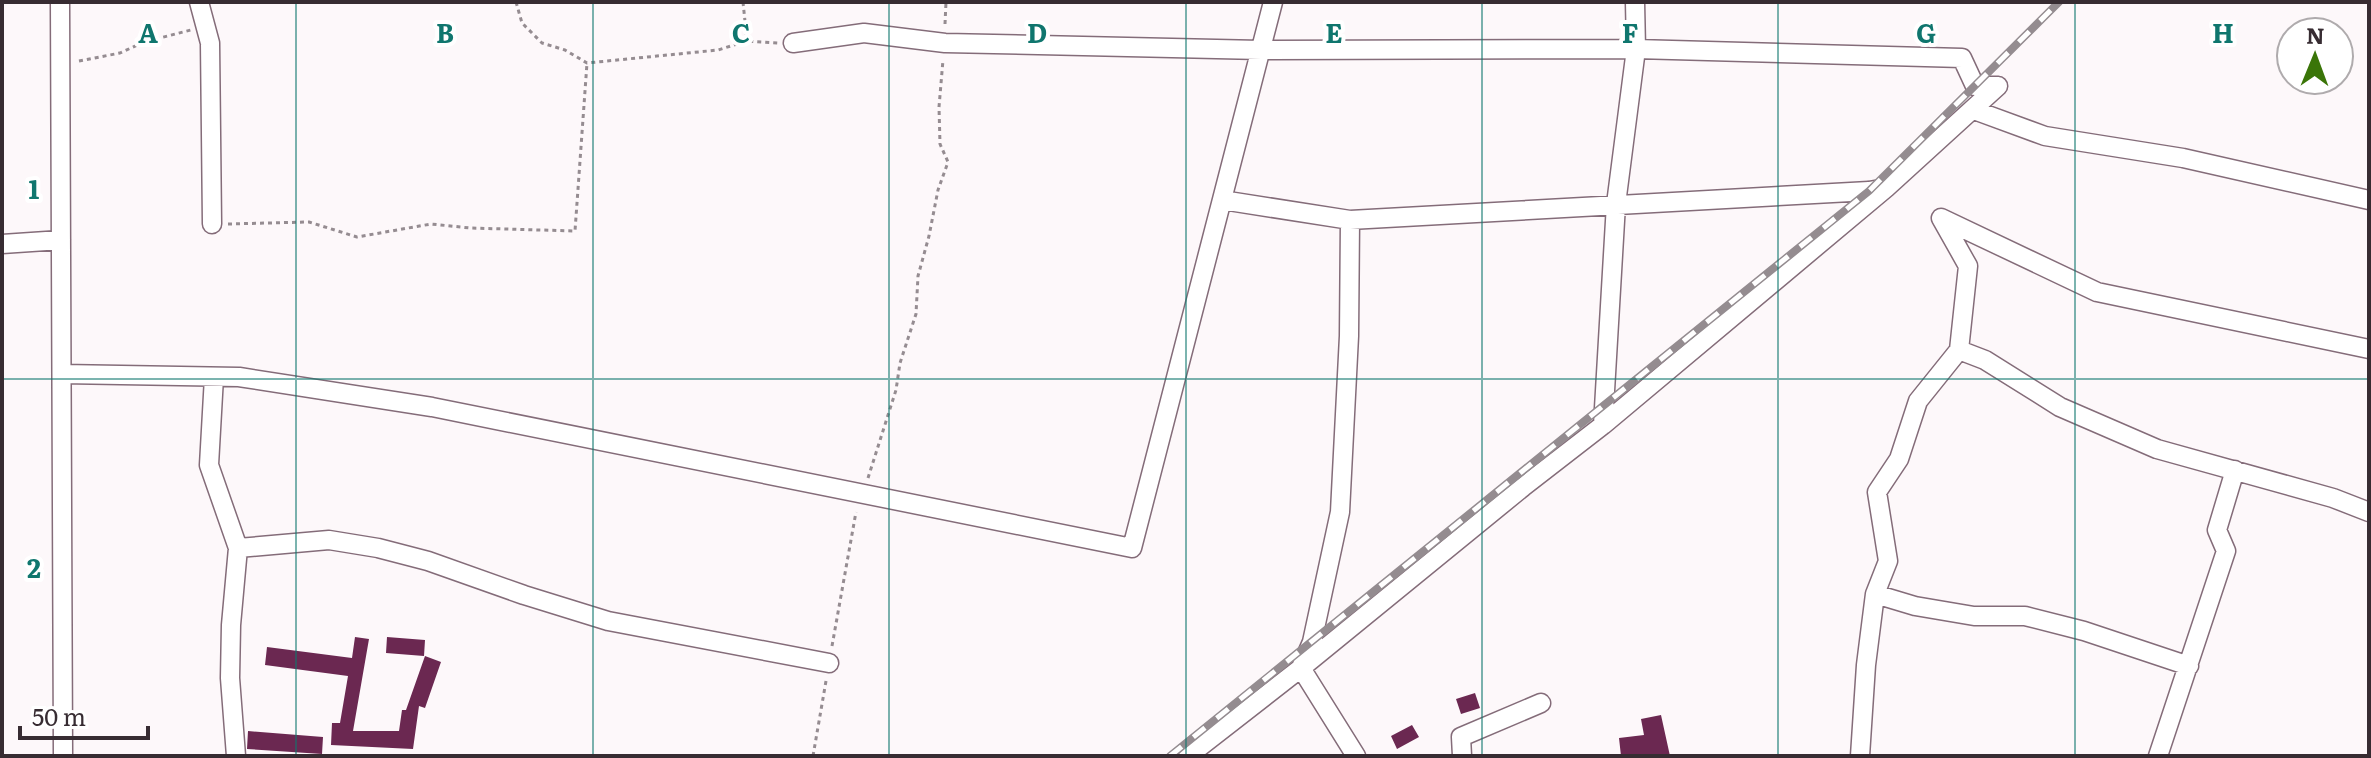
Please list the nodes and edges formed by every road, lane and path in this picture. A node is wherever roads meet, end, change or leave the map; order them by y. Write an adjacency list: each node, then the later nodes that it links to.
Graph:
1 (60, 2): 14 (street)
2 (199, 2): 8 (street)
3 (516, 2): 15 (path)
4 (743, 2): 9 (path)
5 (946, 2): 11 (path)
6 (1273, 2): 13 (street)
7 (1635, 2): 12 (street)
8 (206, 26): 14 (path); 22 (street)
9 (747, 41): 10 (path); 15 (path)
10 (793, 43): 11 (street)
11 (945, 43): 13 (street); 31 (path)
12 (1636, 49): 13 (street); 16 (street); 20 (street)
13 (1261, 50): 18 (street)
14 (60, 60): 23 (street)
15 (587, 63): 22 (path)
16 (1974, 110): 17 (street); 19 (street)
17 (1886, 188): 20 (street); 29 (street)
18 (1222, 200): 21 (street); 31 (street)
19 (2369, 200)
20 (1616, 204): 21 (street); 29 (street)
21 (1350, 220): 37 (street)
22 (212, 224)
23 (61, 240): 24 (street); 27 (street)
24 (2, 244)
25 (2369, 349): 26 (street)
26 (1959, 350): 30 (street); 34 (street)
27 (62, 374): 28 (street); 39 (street)
28 (214, 377): 31 (street); 33 (street)
29 (1603, 425): 37 (street)
30 (2235, 470): 32 (street); 36 (street)
31 (859, 494): 35 (path)
32 (2369, 512)
33 (238, 548): 35 (street); 40 (street)
34 (1875, 594): 36 (street); 45 (street)
35 (829, 663): 41 (path)
36 (2189, 666): 46 (street)
37 (1301, 668): 42 (street); 43 (street)
38 (1541, 703): 44 (street)
39 (63, 756)
40 (236, 756)
41 (813, 756)
42 (1188, 756)
43 (1356, 756)
44 (1462, 756)
45 (1860, 756)
46 (2158, 756)

